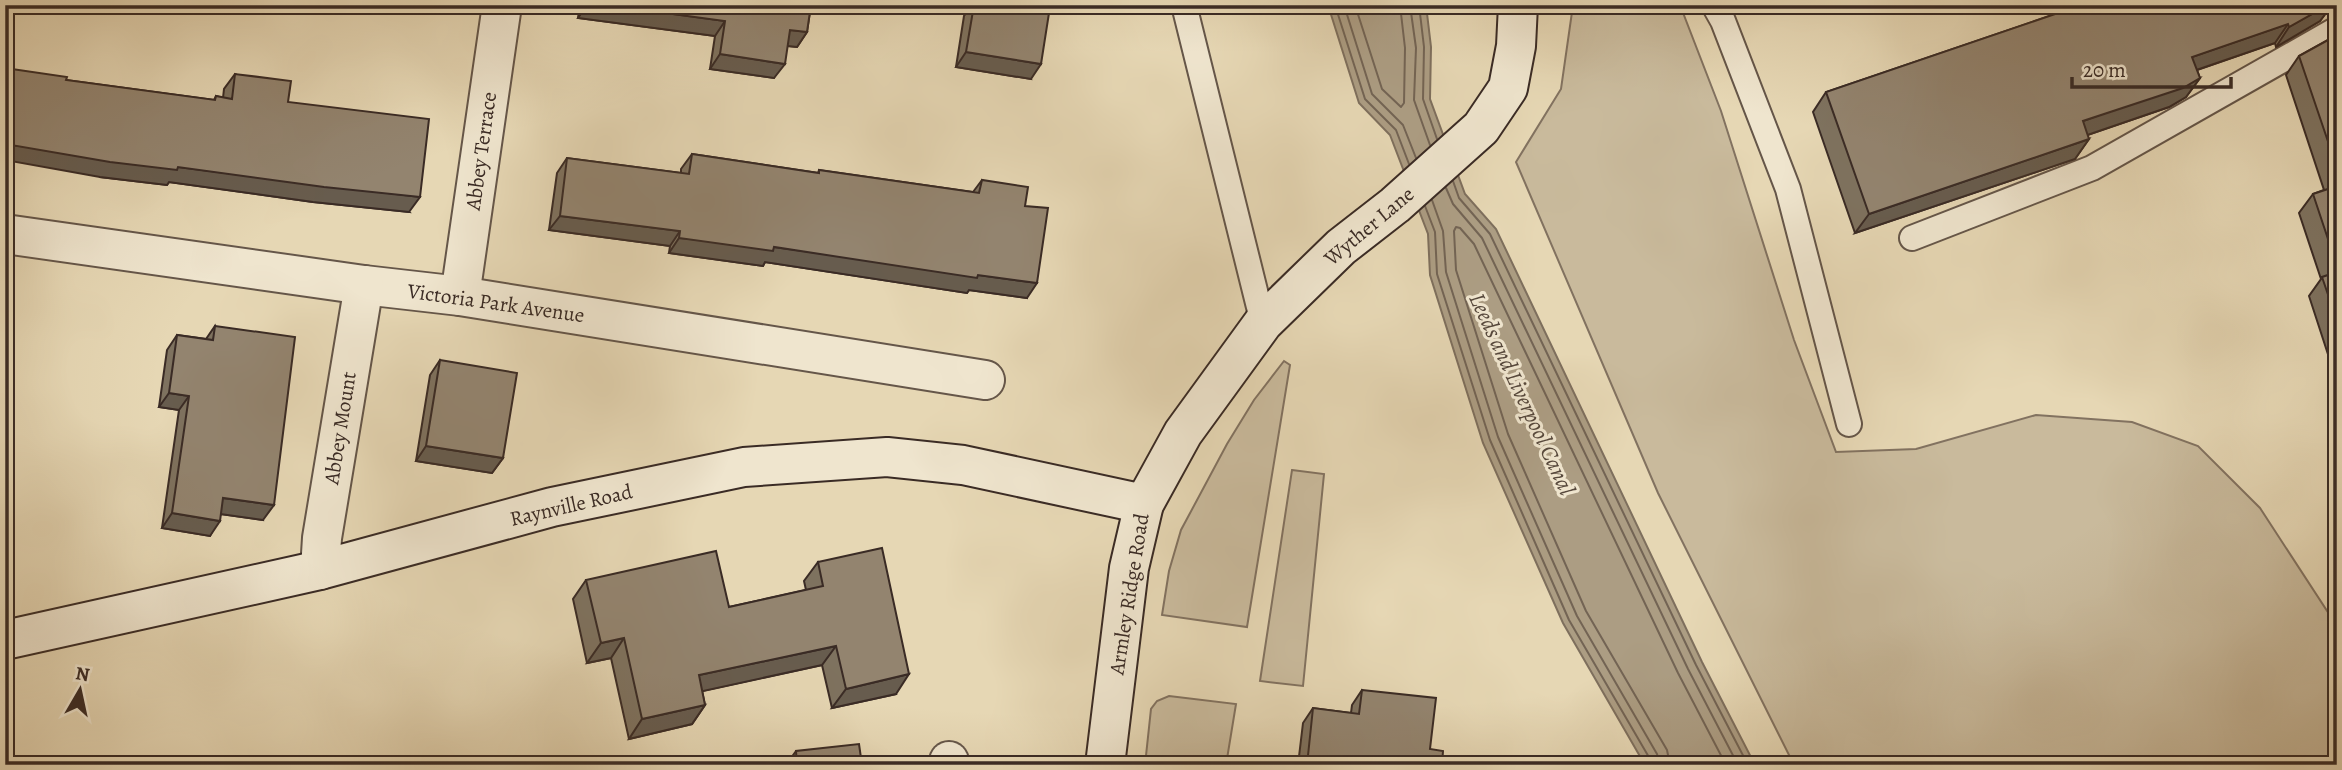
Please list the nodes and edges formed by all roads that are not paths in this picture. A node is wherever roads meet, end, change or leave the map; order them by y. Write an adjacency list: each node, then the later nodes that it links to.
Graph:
1 (502, 5): 9 (street, Abbey Terrace)
2 (1184, 5): 10 (lane)
3 (1518, 5): 10 (street, Wyther Lane)
4 (1714, 5): 12 (lane)
5 (2337, 29): 7 (lane)
6 (5, 234): 8 (street, Victoria Park Avenue)
7 (1912, 238)
8 (364, 285): 9 (street, Victoria Park Avenue); 15 (street, Abbey Mount)
9 (460, 296): 11 (street, Victoria Park Avenue)
10 (1263, 323): 13 (street, Wyther Lane)
11 (985, 380)
12 (1849, 424)
13 (1183, 433): 14 (street, Armley Ridge Road)
14 (1144, 504): 15 (street, Raynville Road); 17 (street, Armley Ridge Road)
15 (320, 570): 16 (street, Raynville Road)
16 (5, 640)
17 (1105, 765)

